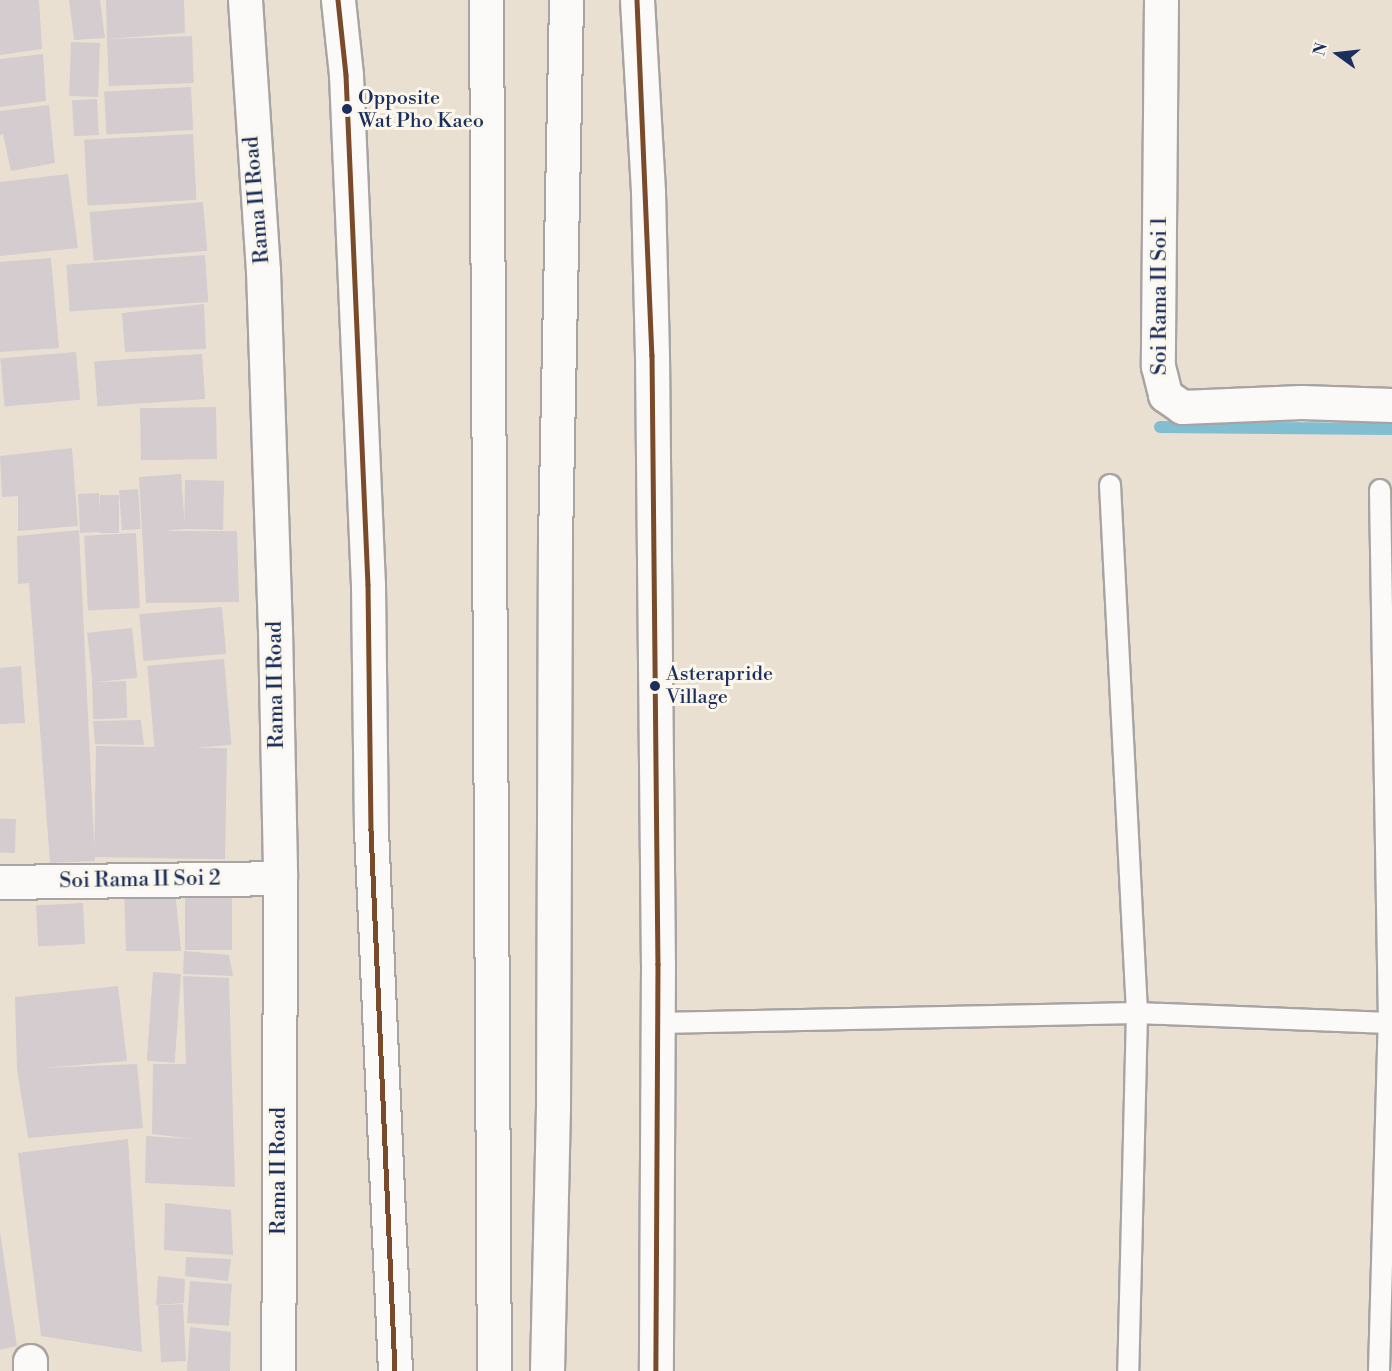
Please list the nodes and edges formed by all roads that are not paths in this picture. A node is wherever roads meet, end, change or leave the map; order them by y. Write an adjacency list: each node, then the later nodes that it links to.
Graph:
1 (245, 0): 10 (main road, Rama II Road)
2 (338, 0): 16 (main road)
3 (486, 0): 17 (main road)
4 (566, 0): 18 (main road)
5 (637, 0): 13 (main road)
6 (1161, 0): 7 (main road, Soi Rama II Soi 1)
7 (1392, 405)
8 (1110, 485): 12 (lane)
9 (1380, 490): 14 (lane)
10 (280, 878): 11 (main road, Soi Rama II Soi 2); 15 (main road, Rama II Road)
11 (0, 882)
12 (1137, 1013): 13 (lane); 14 (lane); 20 (lane)
13 (659, 1023): 19 (main road)
14 (1389, 1023): 21 (lane)
15 (278, 1371)
16 (395, 1371)
17 (494, 1371)
18 (547, 1371)
19 (656, 1371)
20 (1128, 1371)
21 (1378, 1371)

